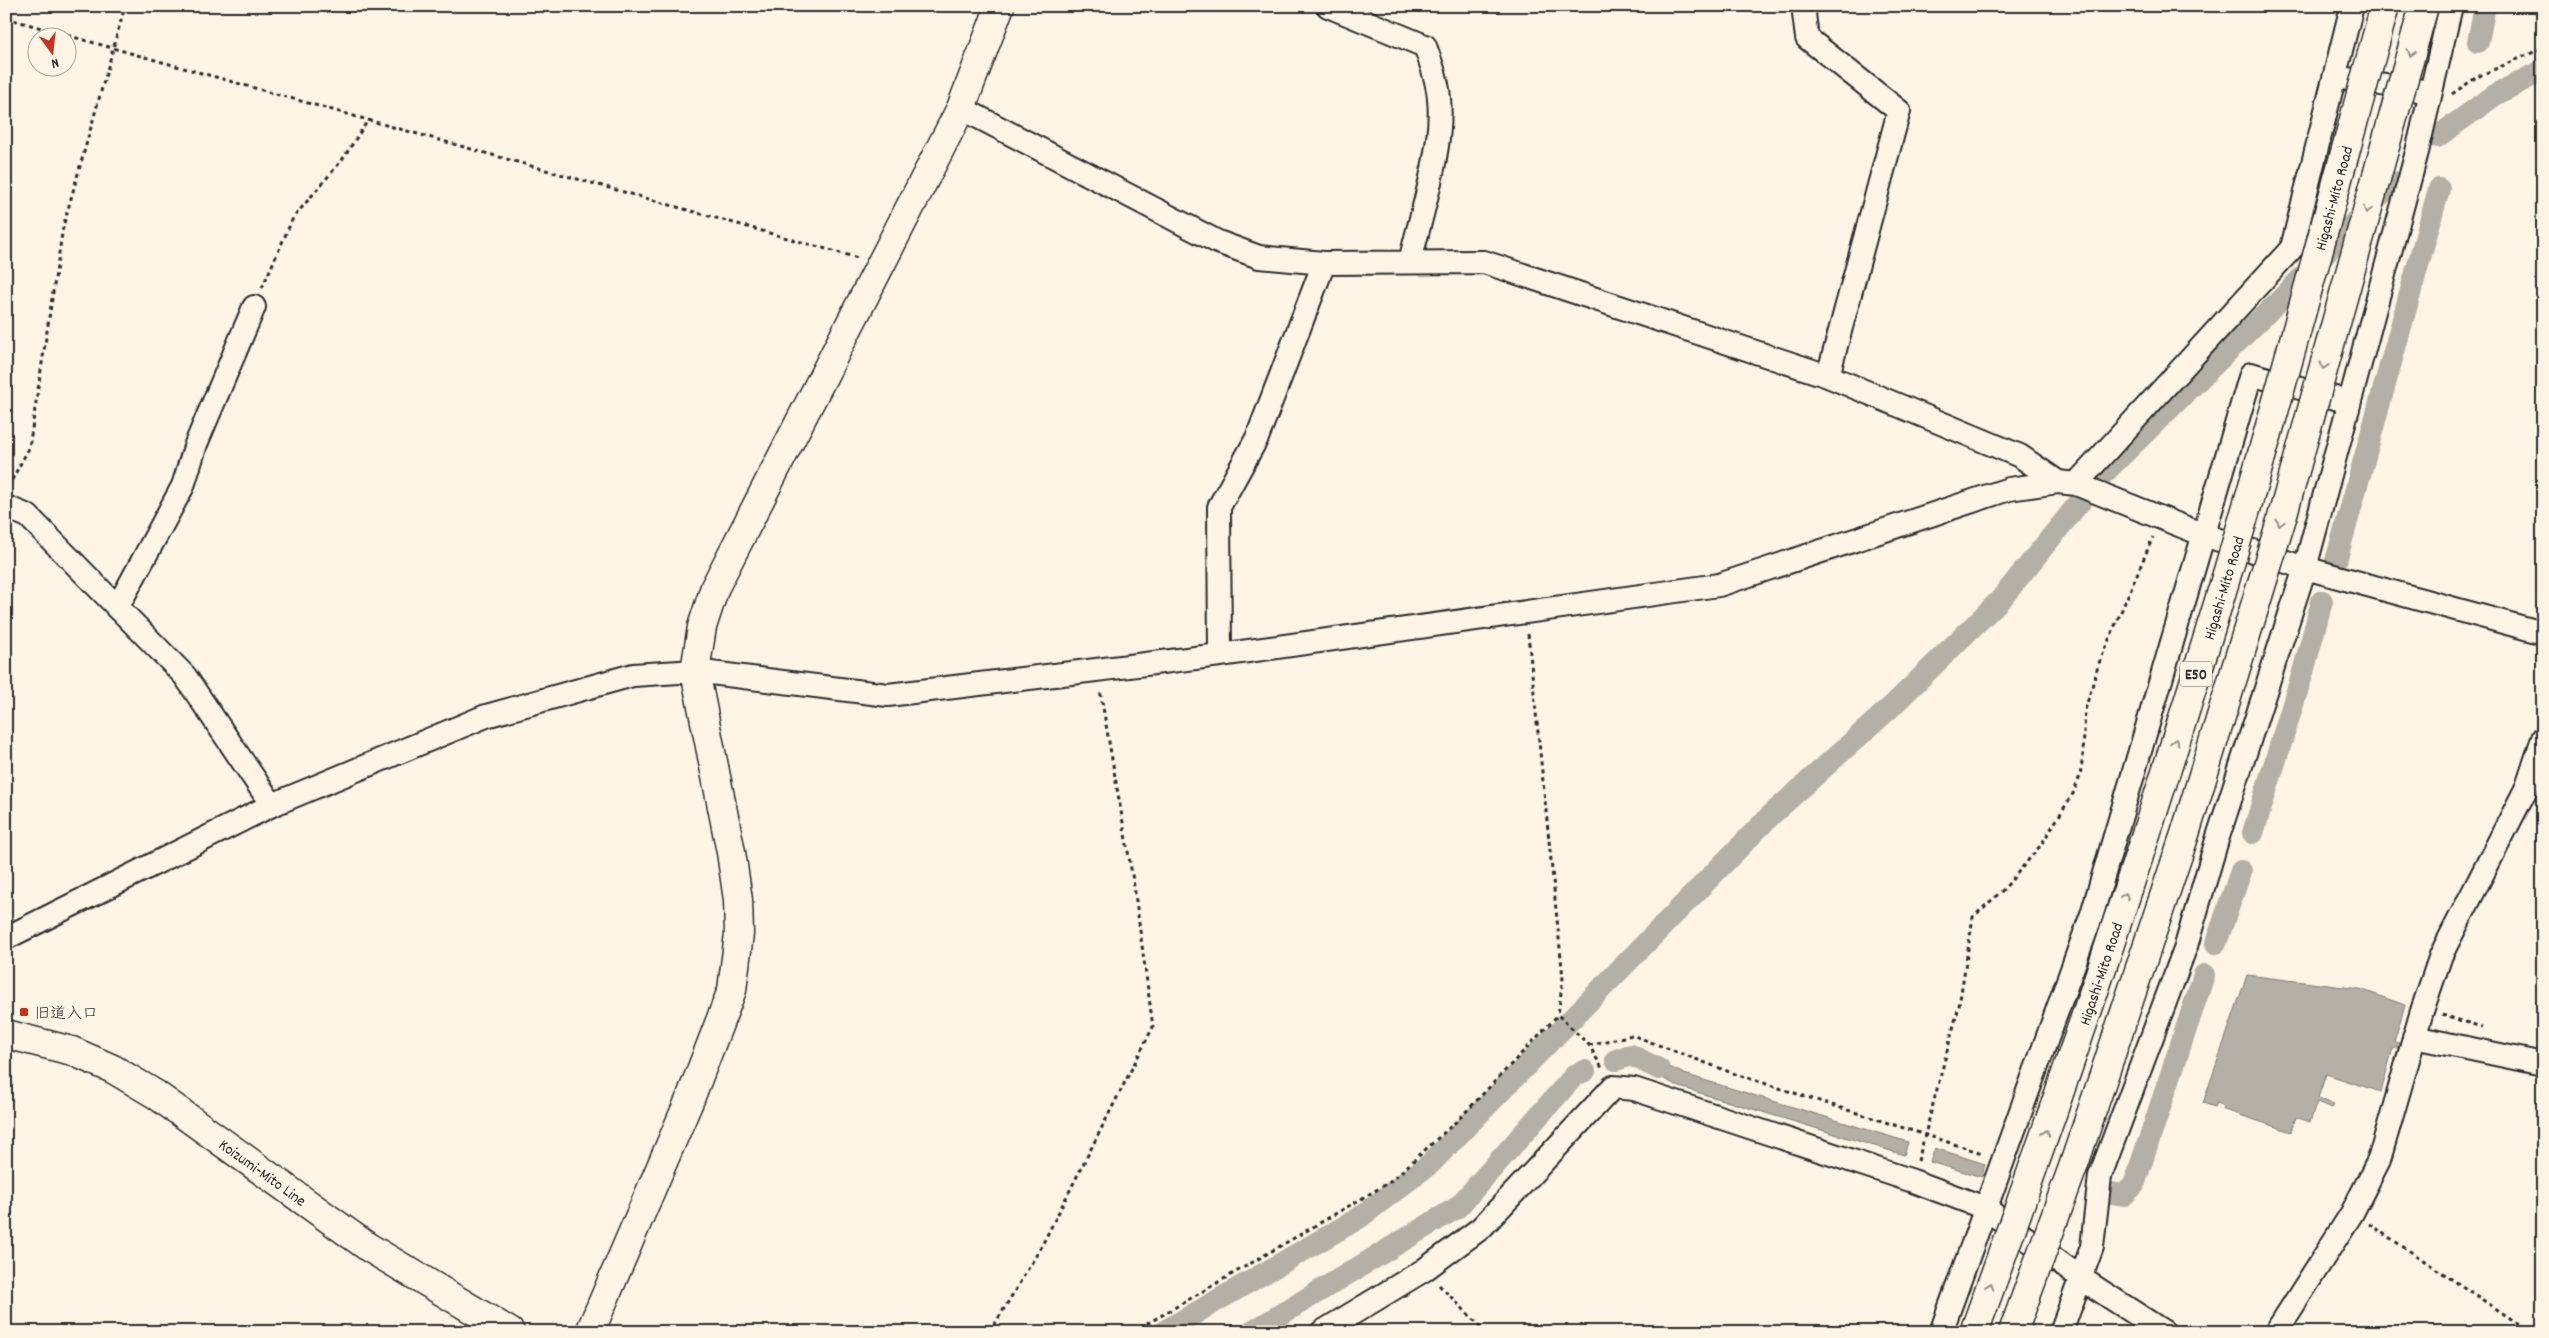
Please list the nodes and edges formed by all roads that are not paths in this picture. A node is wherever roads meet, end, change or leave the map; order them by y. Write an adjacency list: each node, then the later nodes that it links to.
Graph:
1 (1000, 6): 10 (main road)
2 (1328, 6): 12 (street)
3 (1806, 6): 14 (street)
4 (2352, 6): 8 (street)
5 (2385, 6): 36 (main road, Higashi-Mito Road / E50, one-way to 5, bridge)
6 (2424, 6): 37 (main road, E50, one-way to 37, bridge)
7 (2451, 6): 9 (street)
8 (2334, 77): 9 (street); 16 (street)
9 (2429, 102): 15 (street)
10 (961, 108): 11 (street); 23 (main road)
11 (1324, 262): 12 (street); 22 (street)
12 (1410, 262): 14 (street)
13 (254, 307): 20 (street)
14 (1828, 376): 16 (street)
15 (2349, 402): 18 (street); 19 (street)
16 (2072, 484): 18 (street); 22 (street)
17 (6, 507): 20 (street)
18 (2204, 534): 19 (street); 30 (street)
19 (2304, 568): 21 (street); 31 (street)
20 (117, 608): 25 (street)
21 (2543, 633)
22 (1220, 655): 23 (street)
23 (695, 671): 25 (street); 33 (main road)
24 (2543, 738): 28 (street)
25 (272, 805): 26 (street)
26 (6, 938)
27 (6, 1034): 32 (main road, Koizumi-Mito Line)
28 (2414, 1037): 29 (street); 40 (street)
29 (2543, 1064)
30 (1985, 1208): 31 (street); 34 (street); 35 (street)
31 (2082, 1279): 38 (street); 39 (street)
32 (510, 1332)
33 (590, 1332)
34 (1322, 1332)
35 (1941, 1332)
36 (1974, 1332)
37 (2013, 1332)
38 (2062, 1332)
39 (2164, 1332)
40 (2276, 1332)

